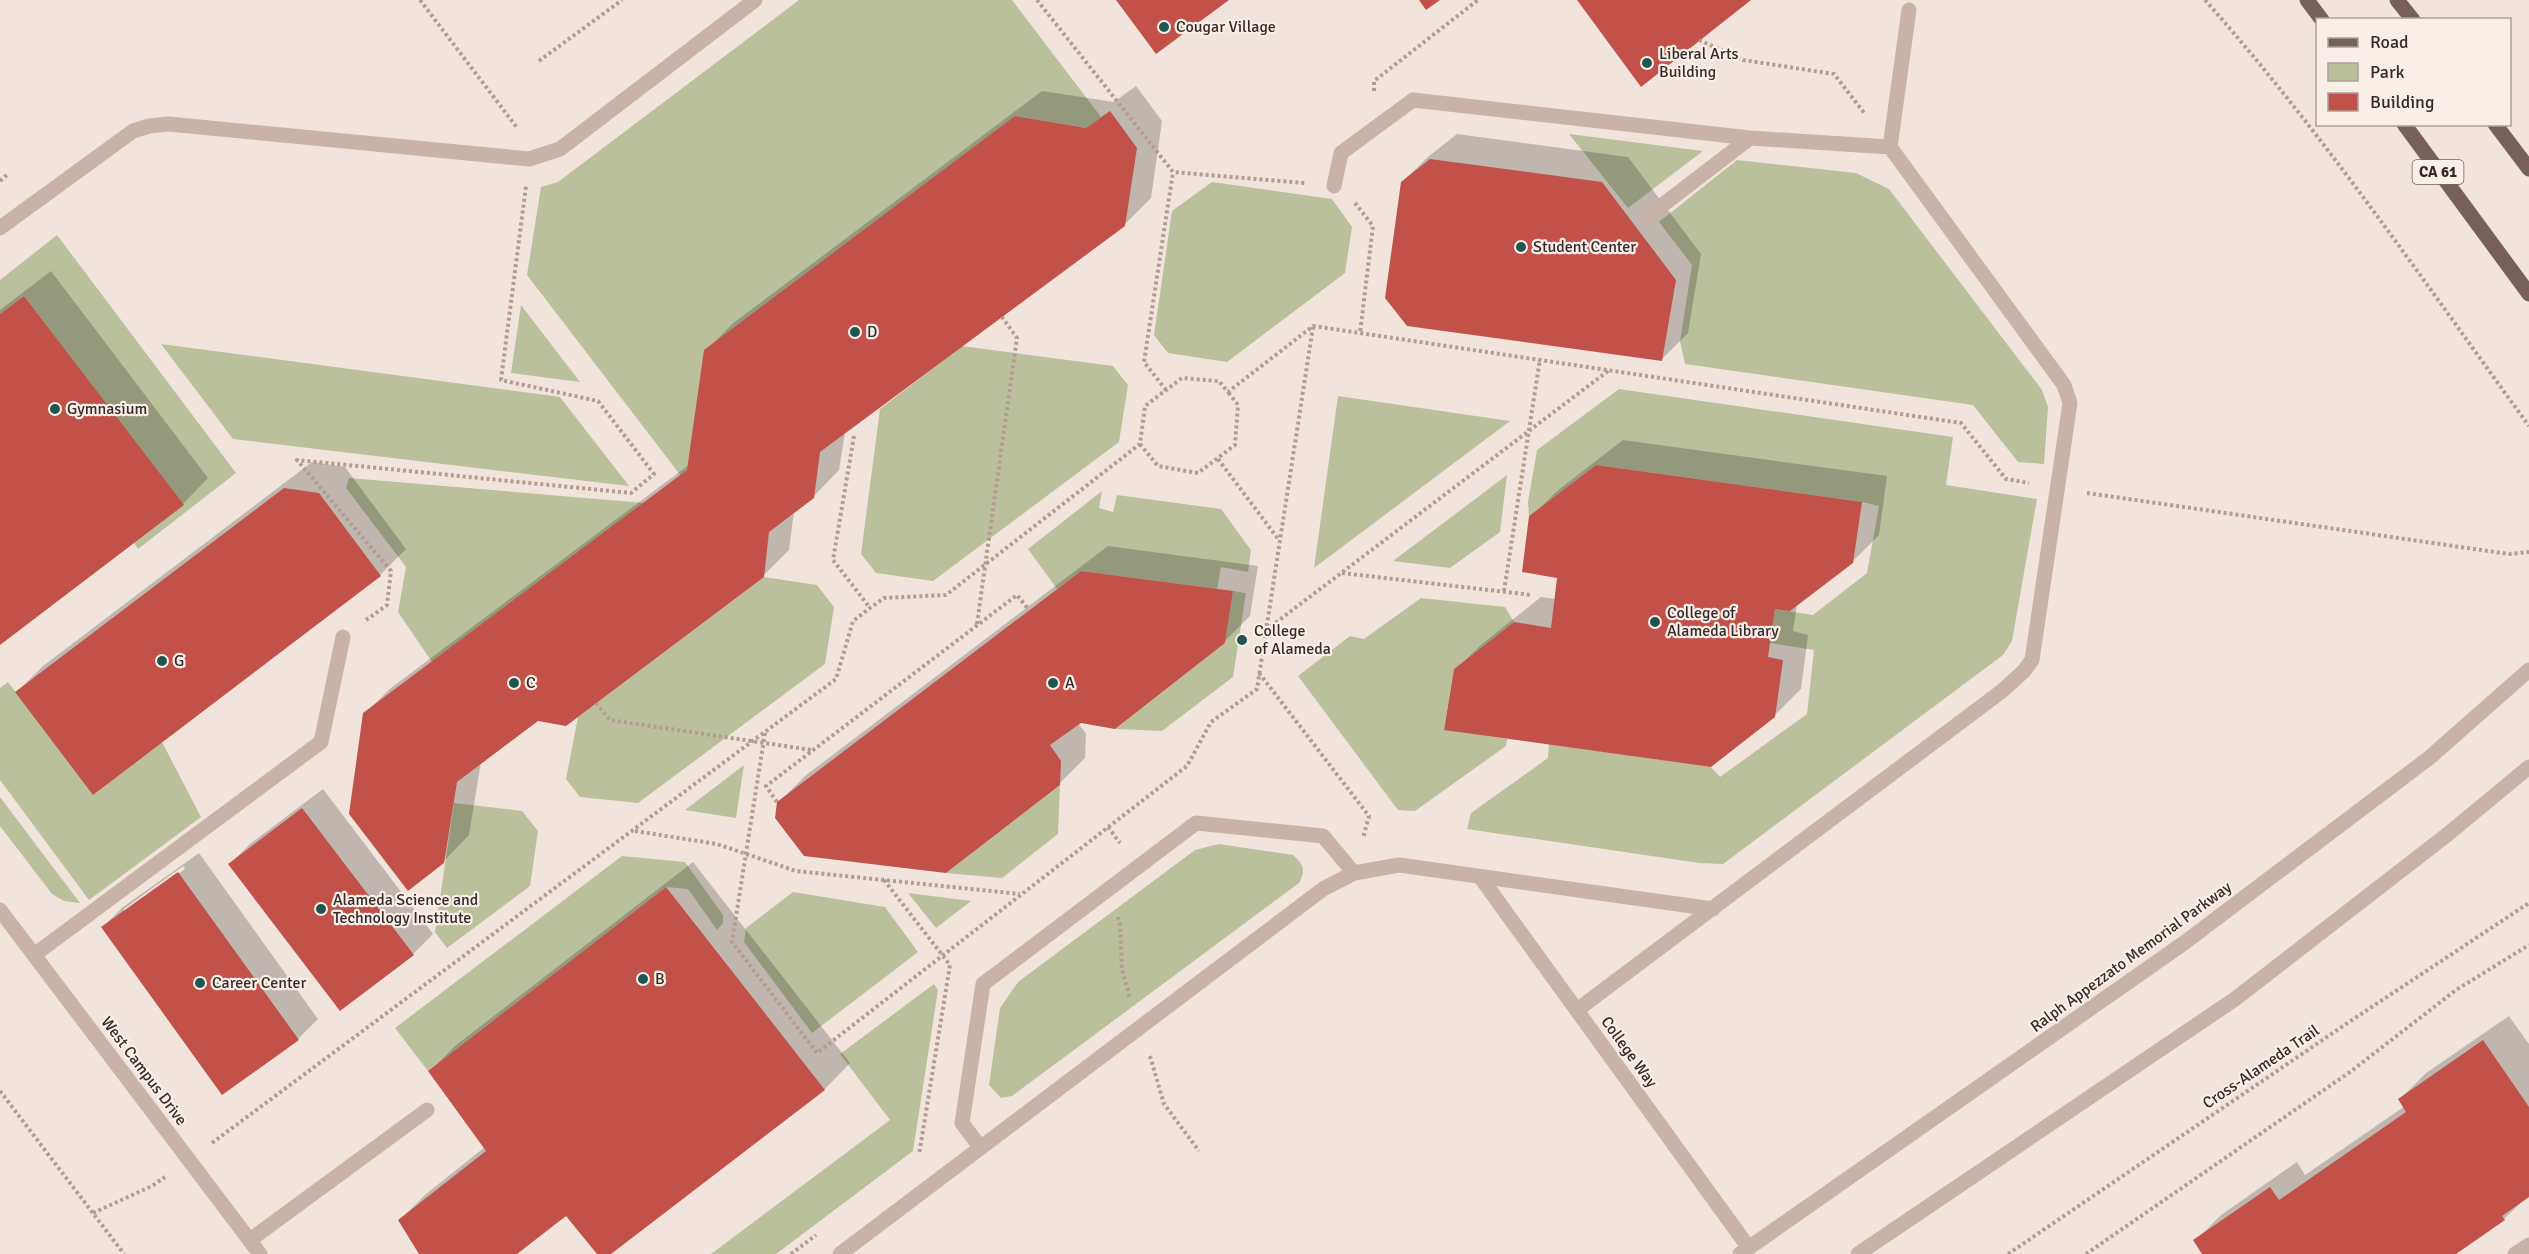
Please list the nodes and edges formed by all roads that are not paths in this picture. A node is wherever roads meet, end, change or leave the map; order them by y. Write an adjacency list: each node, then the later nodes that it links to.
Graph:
1 (755, 0): 14 (street)
2 (2307, 0): 5 (main road)
3 (2397, 0): 6 (main road)
4 (1909, 10): 10 (street)
5 (2320, 18)
6 (2411, 18)
7 (2405, 126): 15 (main road, CA 61)
8 (2496, 126): 11 (main road)
9 (1750, 138): 10 (street); 12 (street); 13 (street)
10 (1890, 147): 21 (street)
11 (2529, 169)
12 (1334, 186)
13 (1647, 217)
14 (0, 228)
15 (2529, 294)
16 (343, 637): 23 (street)
17 (2529, 670): 29 (street, Ralph Appezzato Memorial Parkway)
18 (2529, 767): 32 (street)
19 (1354, 873): 20 (street); 26 (street); 26 (street)
20 (1481, 878): 21 (street); 24 (street, College Way)
21 (1713, 909): 24 (street)
22 (0, 910): 23 (street, West Campus Drive)
23 (34, 955): 27 (street, West Campus Drive)
24 (1577, 1010): 29 (street, College Way)
25 (427, 1110): 27 (street)
26 (980, 1148): 31 (street)
27 (250, 1240): 30 (street, West Campus Drive)
28 (2529, 1245): 33 (street)
29 (1744, 1251)
30 (260, 1254)
31 (840, 1254)
32 (1858, 1254)
33 (2515, 1254)

